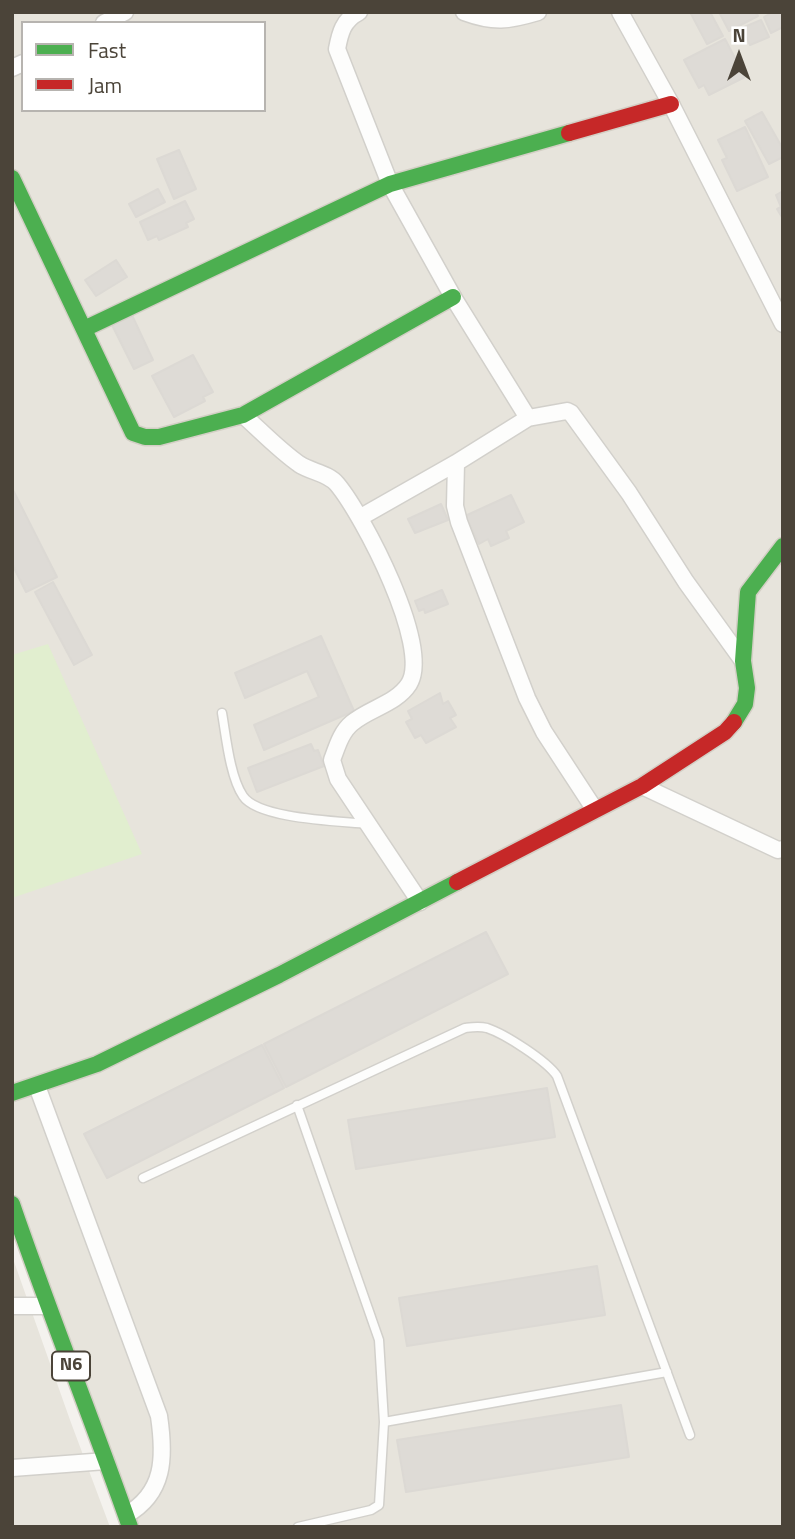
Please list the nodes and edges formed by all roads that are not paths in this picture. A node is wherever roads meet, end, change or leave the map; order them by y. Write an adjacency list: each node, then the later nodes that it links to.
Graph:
1 (359, 12): 7 (street)
2 (464, 12): 3 (street)
3 (538, 12)
4 (620, 12): 5 (street)
5 (671, 104): 7 (street); 11 (street)
6 (12, 177): 8 (street)
7 (390, 184): 10 (street); 12 (street)
8 (27, 209): 9 (street); 12 (street)
9 (12, 217)
10 (453, 297): 13 (street); 14 (street)
11 (783, 324)
12 (84, 329): 13 (street)
13 (243, 415): 16 (street)
14 (528, 418): 15 (street); 18 (street)
15 (456, 463): 16 (street); 21 (street)
16 (360, 517): 22 (street)
17 (783, 545): 18 (street)
18 (743, 661): 20 (street)
19 (222, 713): 22 (lane)
20 (642, 786): 21 (street); 23 (street)
21 (595, 810): 24 (street)
22 (367, 824): 24 (street)
23 (783, 849)
24 (419, 902): 25 (street)
25 (37, 1086): 26 (street); 37 (street)
26 (12, 1093)
27 (297, 1105): 28 (lane); 32 (lane); 33 (lane)
28 (143, 1178)
29 (12, 1204): 31 (street, N6)
30 (12, 1306): 31 (street)
31 (47, 1306): 35 (street, N6)
32 (667, 1372): 33 (lane); 34 (lane)
33 (384, 1422): 38 (lane)
34 (690, 1435)
35 (106, 1461): 36 (street); 37 (street, N6)
36 (12, 1468)
37 (128, 1521)
38 (298, 1527)

